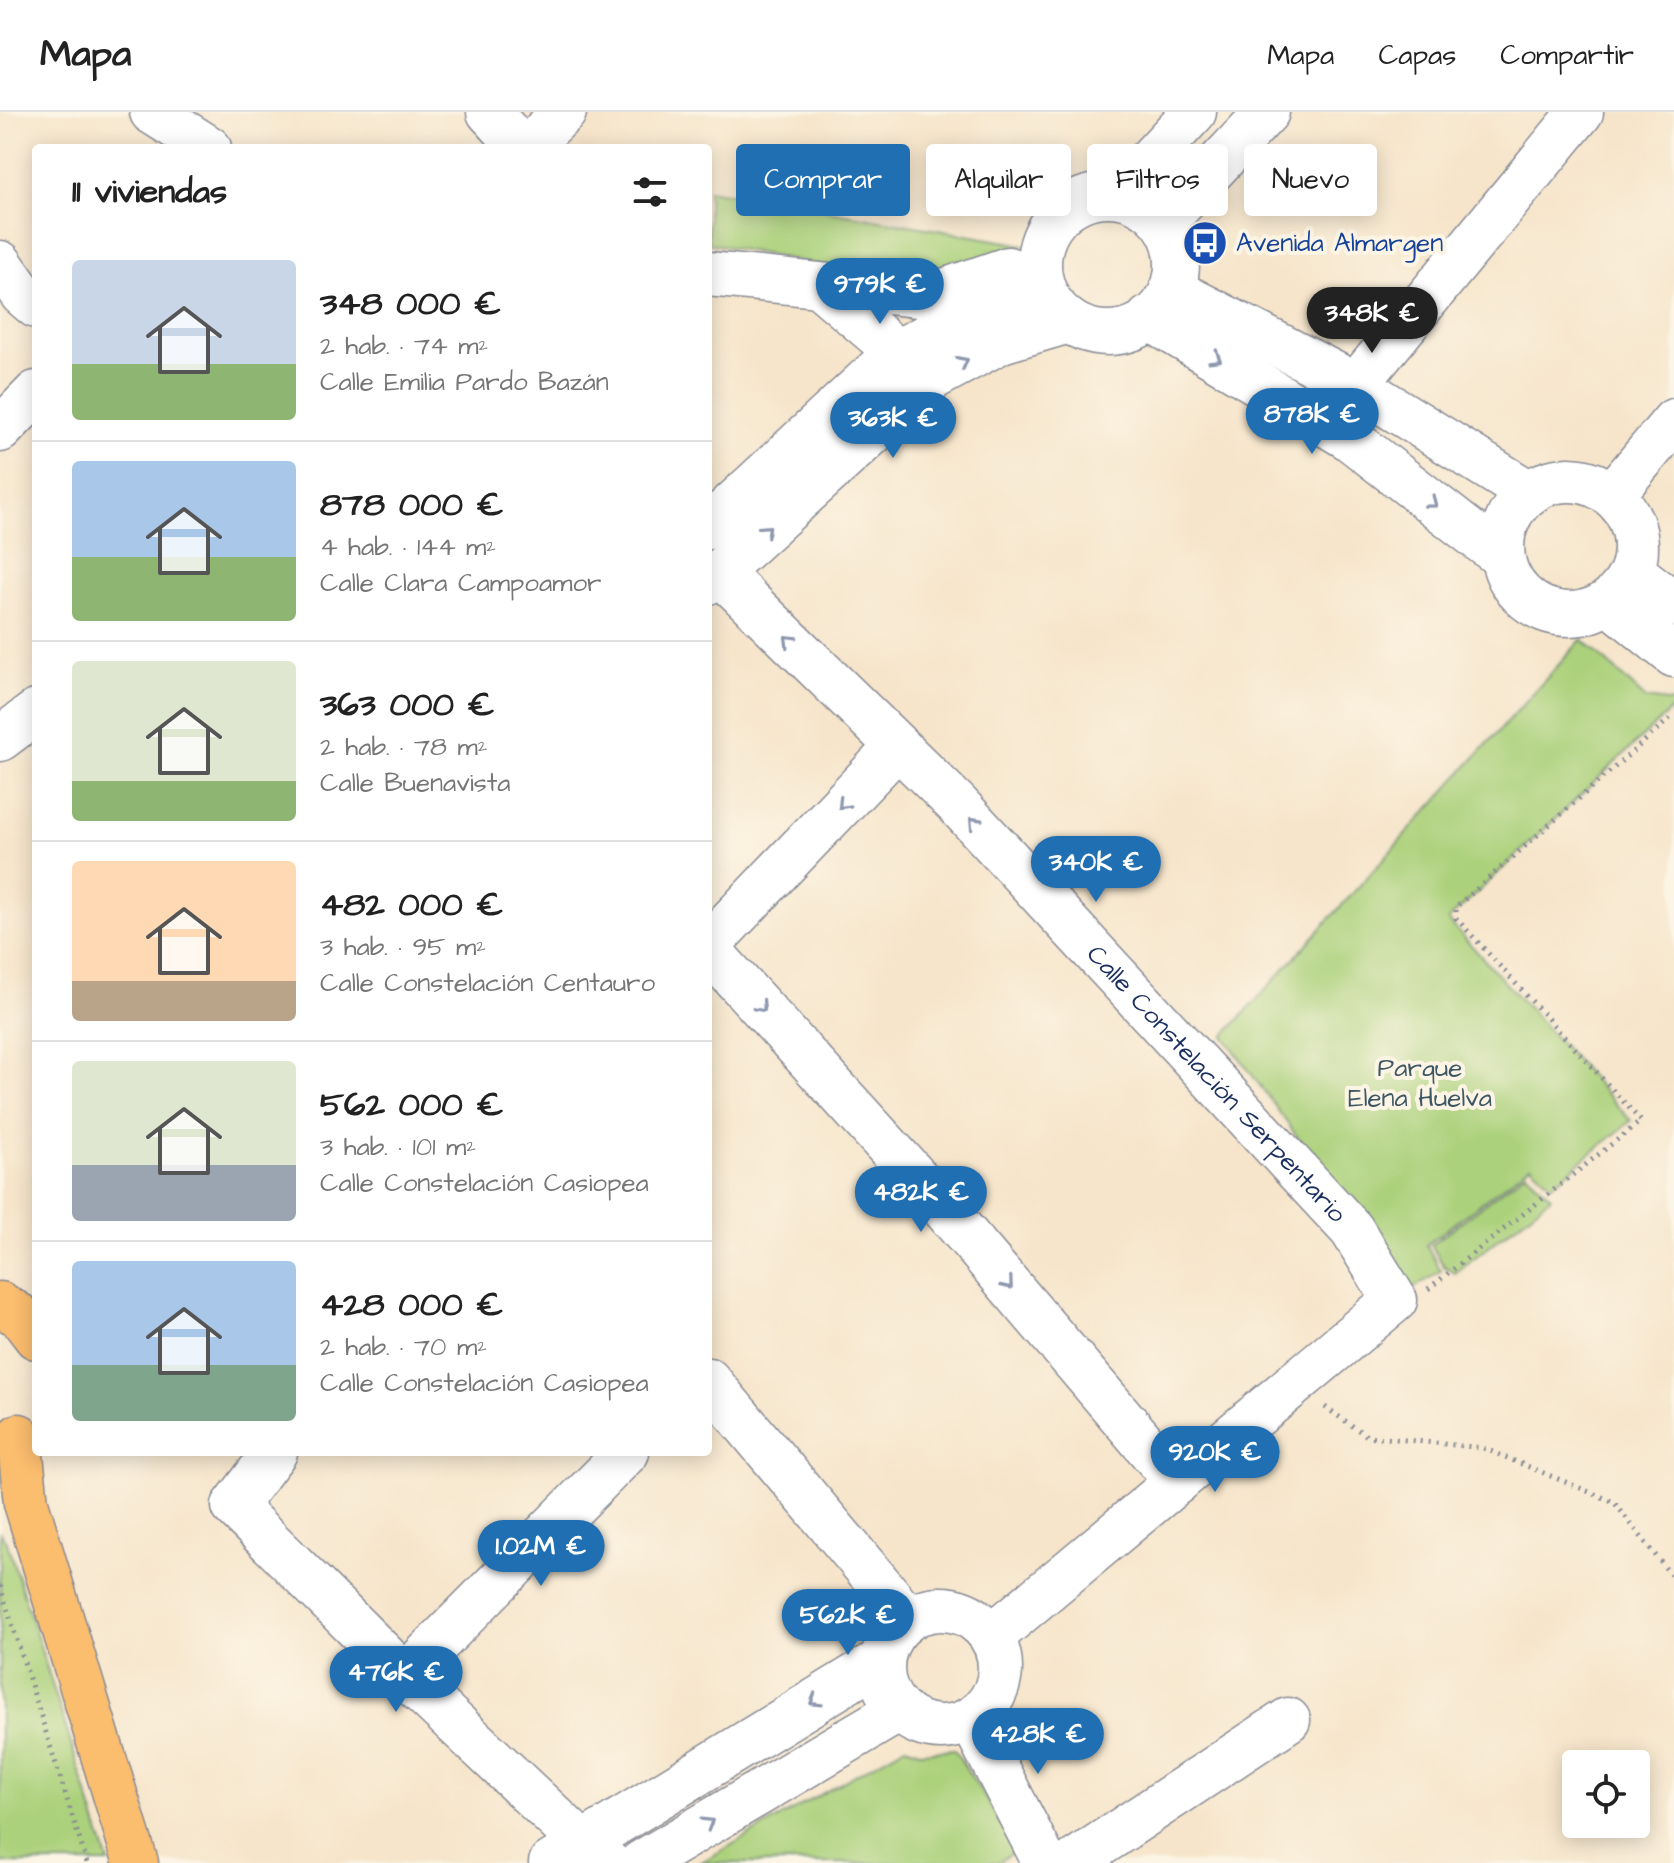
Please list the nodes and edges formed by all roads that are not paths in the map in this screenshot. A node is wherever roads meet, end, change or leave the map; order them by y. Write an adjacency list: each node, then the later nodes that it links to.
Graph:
1 (152, 112): 7 (street)
2 (489, 112): 8 (street)
3 (564, 112): 9 (street)
4 (1194, 112): 10 (street)
5 (1267, 112): 13 (street)
6 (1581, 112): 22 (street)
7 (203, 144)
8 (520, 144)
9 (528, 144)
10 (1164, 144)
11 (1087, 198): 15 (street)
12 (1157, 216): 13 (street)
13 (1164, 222): 19 (street)
14 (0, 263): 18 (street)
15 (1040, 270): 17 (street); 20 (street); 21 (street)
16 (712, 274): 17 (street)
17 (821, 287): 21 (street)
18 (32, 303)
19 (1161, 304): 20 (street); 22 (street); 29 (street, one-way to 29)
20 (1069, 321): 30 (street, one-way to 20)
21 (897, 352): 28 (street)
22 (1356, 385): 26 (street)
23 (32, 397): 25 (street)
24 (1674, 421): 27 (street)
25 (0, 430)
26 (1529, 493): 27 (street); 29 (street)
27 (1613, 494): 31 (street)
28 (712, 523)
29 (1501, 556): 31 (street)
30 (714, 577): 36 (street, Calle Constelación Serpentario, one-way to 30)
31 (1621, 587): 32 (street); 33 (street)
32 (1674, 604)
33 (1674, 655)
34 (32, 715): 35 (street)
35 (0, 739)
36 (897, 747): 37 (street, one-way to 37); 43 (street, Calle Constelación Serpentario, one-way to 36)
37 (712, 943)
38 (712, 951): 43 (street, one-way to 43)
39 (712, 1385): 45 (street)
40 (18, 1433): 44 (main road)
41 (272, 1456): 48 (street)
42 (623, 1456): 48 (street)
43 (1177, 1482): 46 (street)
44 (13, 1489): 53 (main road)
45 (908, 1618): 46 (street); 47 (street)
46 (1006, 1648): 51 (street)
47 (882, 1660): 49 (street); 52 (street, one-way to 52)
48 (405, 1676): 52 (street)
49 (899, 1710): 51 (street); 54 (street, one-way to 49)
50 (1288, 1720): 56 (street)
51 (974, 1727): 55 (street)
52 (581, 1857)
53 (136, 1863)
54 (641, 1863)
55 (1045, 1863)
56 (1072, 1863)

